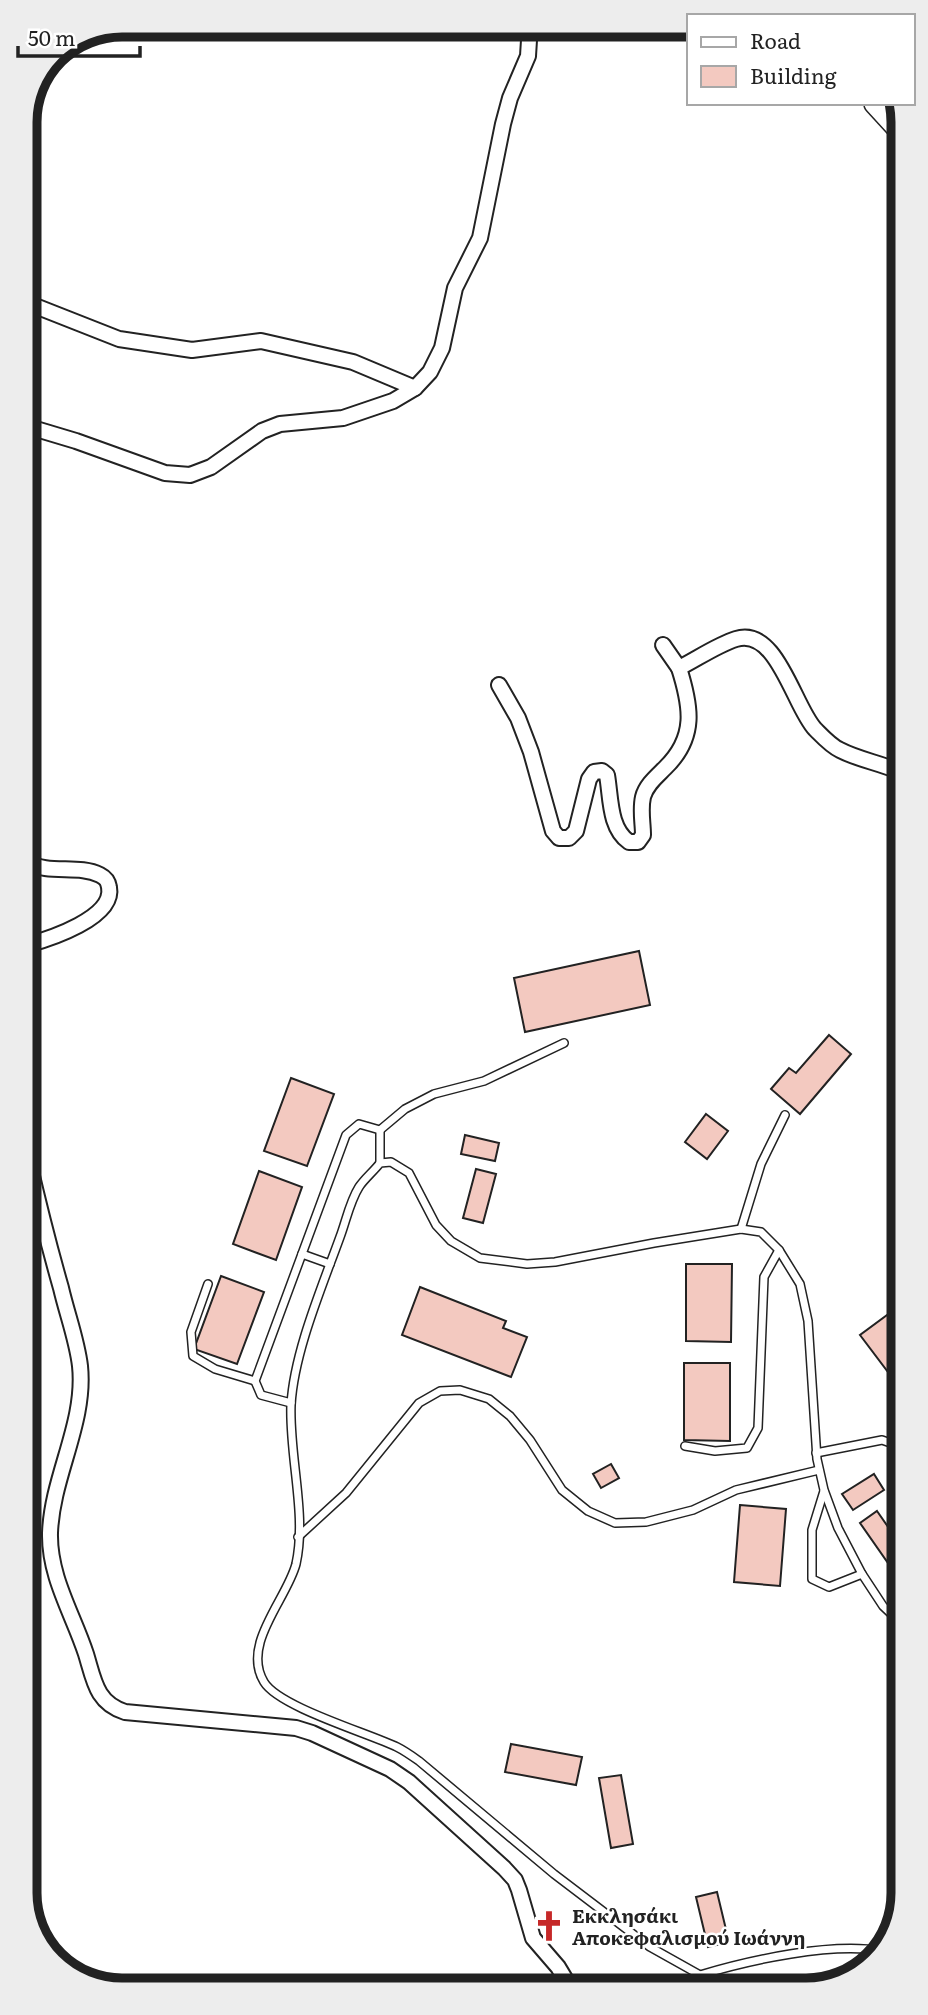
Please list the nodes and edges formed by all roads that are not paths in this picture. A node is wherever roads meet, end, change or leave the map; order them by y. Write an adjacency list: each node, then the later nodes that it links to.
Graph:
1 (527, 37): 5 (street)
2 (878, 105): 3 (main road)
3 (891, 119)
4 (37, 307): 5 (street)
5 (415, 388): 6 (street)
6 (37, 429)
7 (663, 645): 8 (street)
8 (679, 668): 9 (street); 10 (street)
9 (499, 685)
10 (891, 769)
11 (37, 867): 12 (street)
12 (37, 943)
13 (564, 1043): 15 (lane)
14 (785, 1115): 18 (lane)
15 (380, 1130): 16 (lane); 20 (lane)
16 (380, 1163): 18 (lane); 21 (lane)
17 (37, 1194): 35 (street)
18 (741, 1230): 19 (lane)
19 (779, 1251): 26 (lane); 27 (lane)
20 (302, 1254): 21 (lane); 23 (lane)
21 (330, 1264): 24 (lane)
22 (208, 1284): 23 (lane)
23 (255, 1381): 24 (lane)
24 (291, 1403): 30 (lane)
25 (891, 1443): 27 (lane)
26 (685, 1446)
27 (816, 1453): 28 (lane)
28 (820, 1470): 29 (lane); 30 (lane)
29 (824, 1490): 31 (lane); 31 (lane)
30 (298, 1537): 34 (lane)
31 (862, 1574): 32 (lane)
32 (891, 1614)
33 (869, 1949): 34 (lane)
34 (700, 1975): 36 (lane)
35 (565, 1978)
36 (703, 1978)

